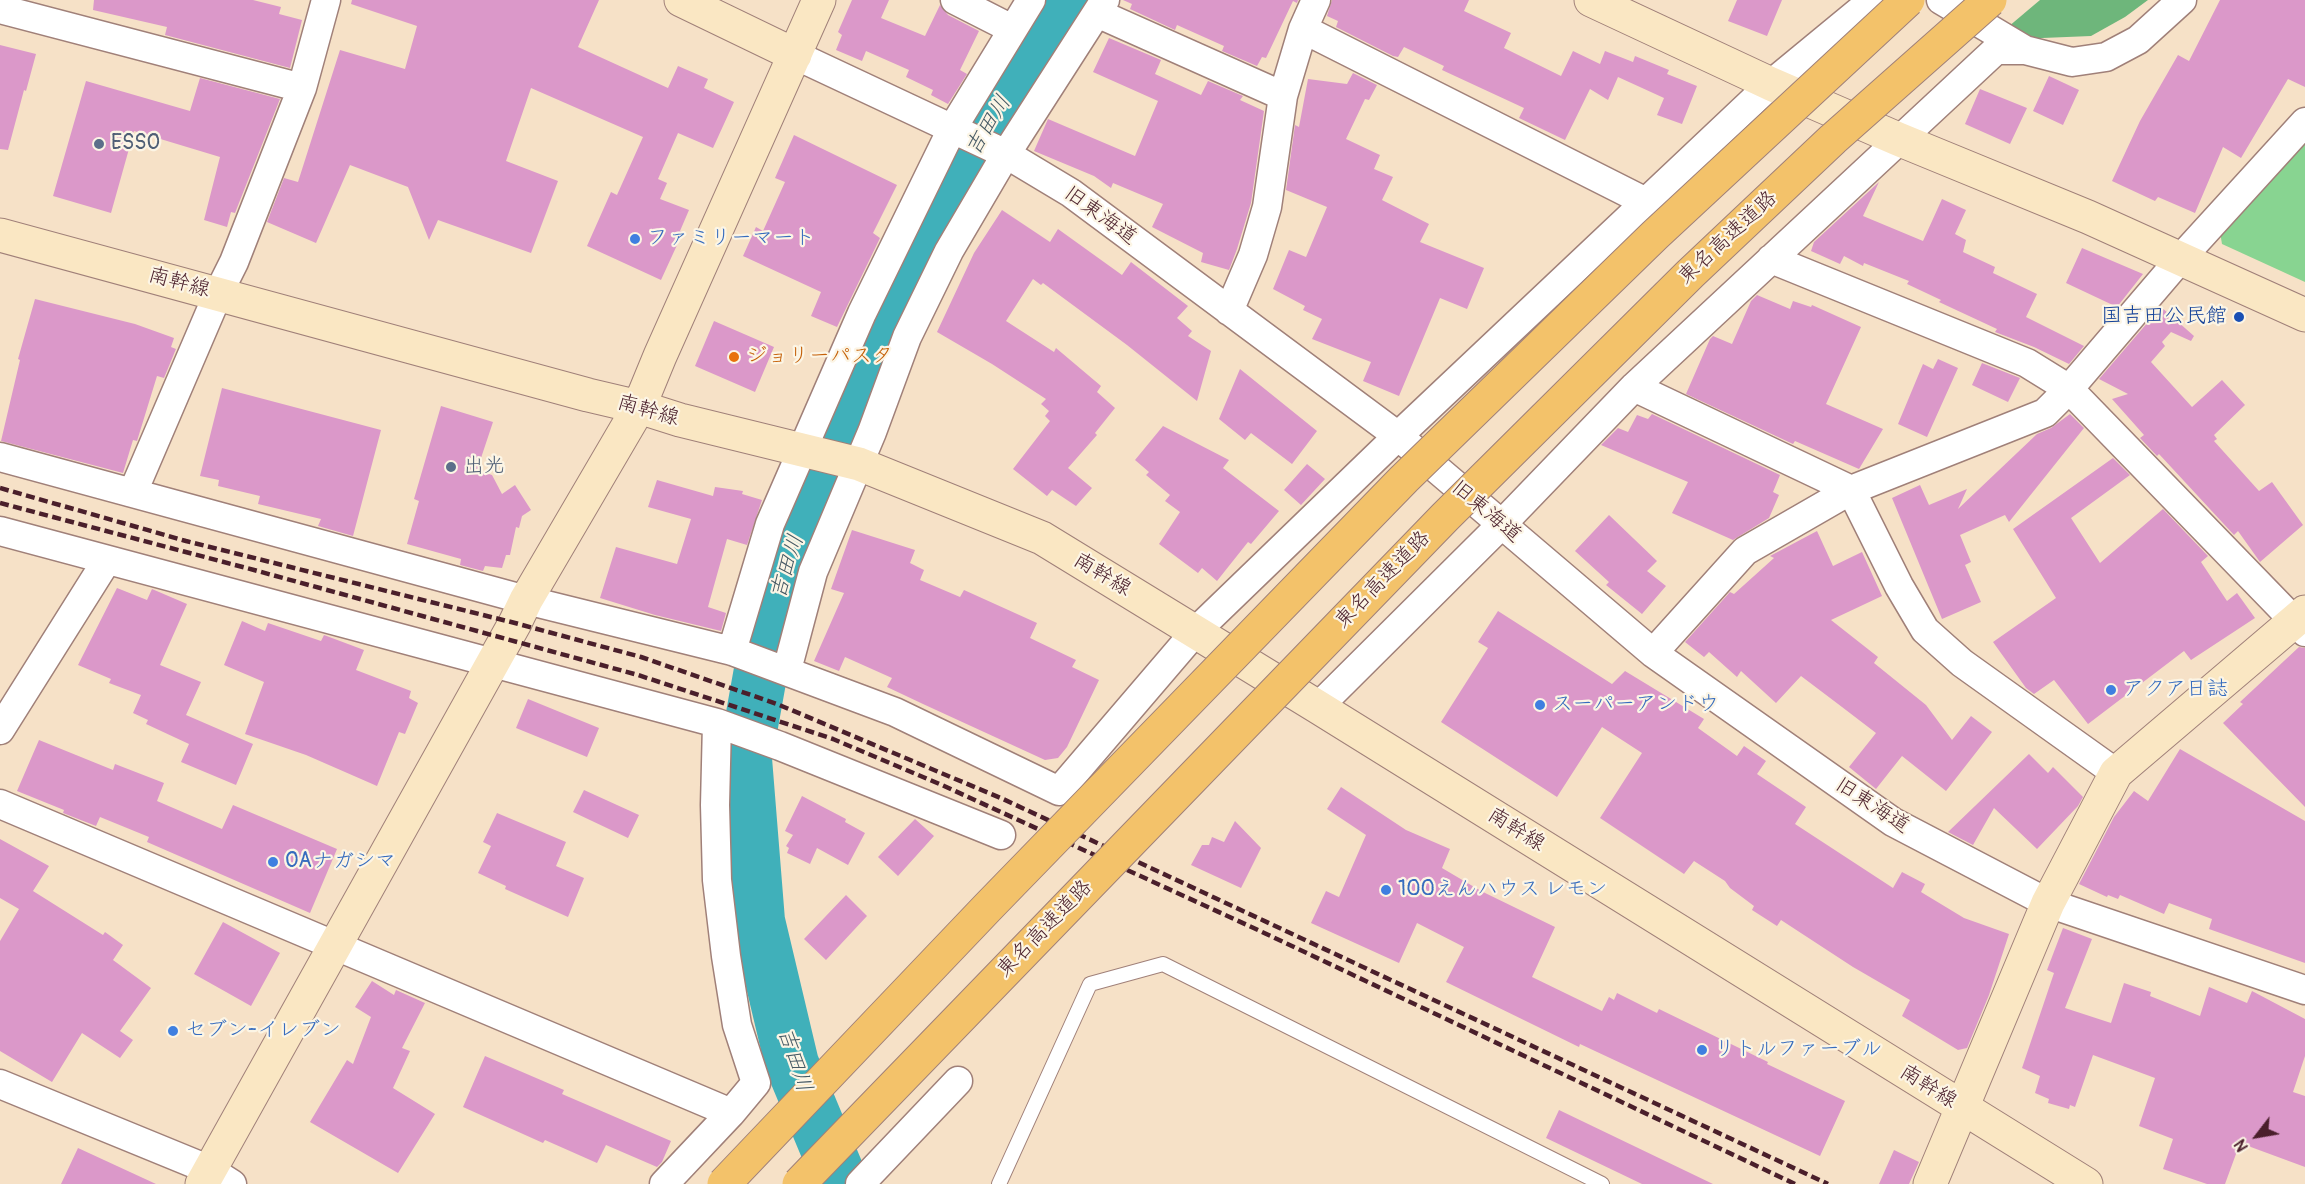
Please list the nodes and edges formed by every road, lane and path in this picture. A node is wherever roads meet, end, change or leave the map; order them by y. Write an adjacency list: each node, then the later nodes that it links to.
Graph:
1 (326, 0): 20 (street)
2 (681, 0): 18 (street, 旧東海道)
3 (819, 0): 18 (street)
4 (955, 0): 15 (street)
5 (1031, 0): 15 (street)
6 (1316, 0): 16 (street)
7 (1590, 0): 19 (street)
8 (1873, 0): 19 (street)
9 (1908, 0): 67 (highway, bridge)
10 (1941, 0): 17 (street)
11 (1990, 0): 68 (highway, 東名高速道路, bridge)
12 (2182, 0): 17 (street)
13 (1101, 6): 21 (street); 25 (street)
14 (0, 9): 20 (street)
15 (1012, 28): 23 (street)
16 (1303, 29): 21 (street); 26 (street)
17 (2025, 50): 24 (street)
18 (795, 55): 23 (street, 旧東海道); 35 (street)
19 (1772, 84): 24 (street); 26 (street)
20 (302, 88): 30 (street)
21 (1283, 96): 31 (street)
22 (2305, 122): 28 (street)
23 (952, 129): 25 (street, 旧東海道); 37 (street)
24 (1898, 139): 28 (street); 29 (street)
25 (1006, 154): 31 (street, 旧東海道); 39 (street)
26 (1646, 202): 36 (street)
27 (0, 235): 30 (street, 南幹線)
28 (2181, 258): 32 (street); 34 (street)
29 (1771, 259): 33 (street); 34 (street)
30 (218, 294): 35 (street, 南幹線); 41 (street)
31 (1229, 310): 36 (street, 旧東海道)
32 (2305, 315)
33 (1634, 387): 40 (street); 42 (street)
34 (2069, 389): 40 (street); 46 (street)
35 (639, 407): 37 (street, 南幹線); 45 (street)
36 (1398, 436): 42 (street, 旧東海道); 47 (street)
37 (802, 449): 39 (street, 南幹線); 48 (street)
38 (0, 457): 41 (street)
39 (859, 464): 47 (street, 南幹線); 51 (street)
40 (1851, 490): 49 (street); 55 (street)
41 (133, 492): 45 (street)
42 (1501, 525): 49 (street, 旧東海道); 52 (street)
43 (0, 531): 44 (street)
44 (107, 560): 50 (street); 54 (street)
45 (526, 600): 48 (street); 50 (street)
46 (2301, 622): 55 (street)
47 (1196, 632): 51 (street); 52 (street, 南幹線)
48 (732, 651): 51 (street)
49 (1653, 653): 58 (street, 旧東海道)
50 (492, 661): 53 (street); 59 (street)
51 (787, 670)
52 (1318, 707): 63 (street, 南幹線)
53 (717, 723): 57 (street); 64 (street)
54 (0, 730)
55 (2116, 773): 58 (street)
56 (0, 804): 59 (street)
57 (1001, 835)
58 (2048, 903): 60 (street, 旧東海道); 63 (street)
59 (334, 946): 64 (street); 65 (street)
60 (2305, 990)
61 (958, 1081): 69 (street)
62 (0, 1084): 65 (street)
63 (1961, 1107): 72 (street); 73 (street, 南幹線)
64 (731, 1113): 66 (street)
65 (214, 1179)
66 (664, 1184)
67 (724, 1184)
68 (799, 1184)
69 (860, 1184)
70 (999, 1184): 71 (lane)
71 (1602, 1184)
72 (1930, 1184)
73 (2086, 1184)

